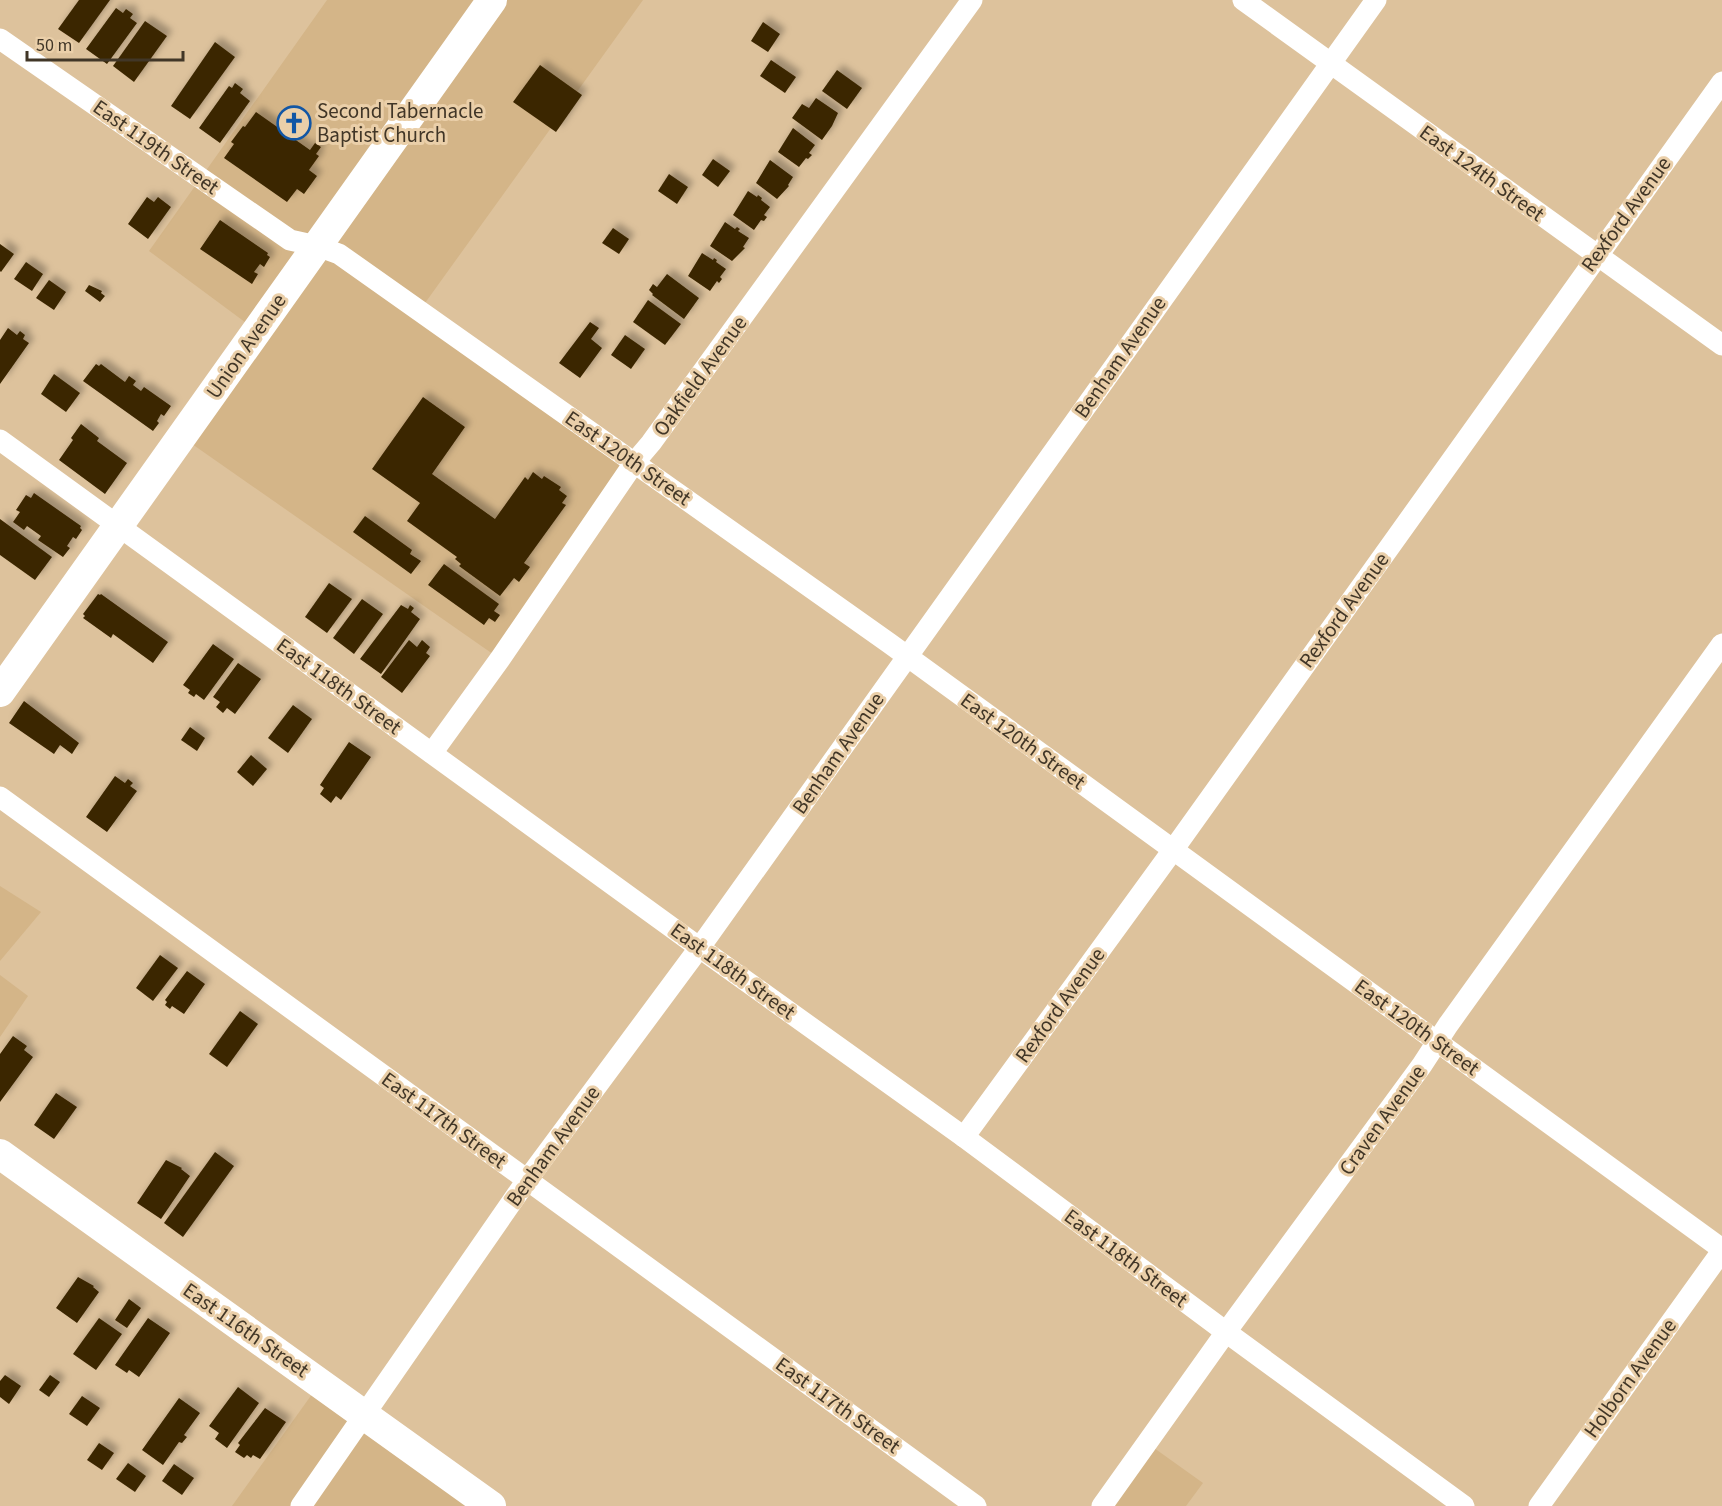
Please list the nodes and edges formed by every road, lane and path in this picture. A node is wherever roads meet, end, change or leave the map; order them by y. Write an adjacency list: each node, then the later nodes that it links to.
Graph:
1 (492, 0): 8 (main road, Union Avenue)
2 (972, 0): 12 (street, Oakfield Avenue)
3 (1243, 0): 6 (street, East 124th Street)
4 (1376, 0): 6 (street, Benham Avenue)
5 (0, 39): 8 (street, East 119th Street)
6 (1330, 63): 9 (street, East 124th Street); 15 (street, Benham Avenue)
7 (1722, 82): 9 (street, Rexford Avenue)
8 (317, 246): 12 (street, East 120th Street); 13 (main road, Union Avenue)
9 (1596, 256): 10 (street, East 124th Street); 19 (street, Rexford Avenue)
10 (1722, 345)
11 (0, 440): 13 (street, East 118th Street)
12 (634, 464): 15 (street, East 120th Street); 17 (street, Oakfield Avenue)
13 (118, 525): 16 (main road, Union Avenue); 17 (street, East 118th Street)
14 (1722, 644): 21 (street, Craven Avenue)
15 (907, 657): 19 (street, East 120th Street); 20 (street, Benham Avenue)
16 (0, 692)
17 (432, 753): 20 (street, East 118th Street)
18 (0, 797): 24 (street, East 117th Street)
19 (1173, 850): 21 (street, East 120th Street); 22 (street, Rexford Avenue)
20 (700, 948): 22 (street, East 118th Street); 24 (street, Benham Avenue)
21 (1437, 1042): 25 (street, East 120th Street); 26 (street, Craven Avenue)
22 (964, 1137): 26 (street, East 118th Street)
23 (0, 1154): 27 (main road, East 116th Street)
24 (527, 1180): 27 (street, Benham Avenue); 30 (street, East 117th Street)
25 (1722, 1250): 33 (street, Holborn Avenue)
26 (1226, 1332): 31 (street, Craven Avenue); 32 (street, East 118th Street)
27 (365, 1414): 28 (street, Benham Avenue); 29 (main road, East 116th Street)
28 (301, 1506)
29 (491, 1506)
30 (976, 1506)
31 (1102, 1506)
32 (1464, 1506)
33 (1539, 1506)

